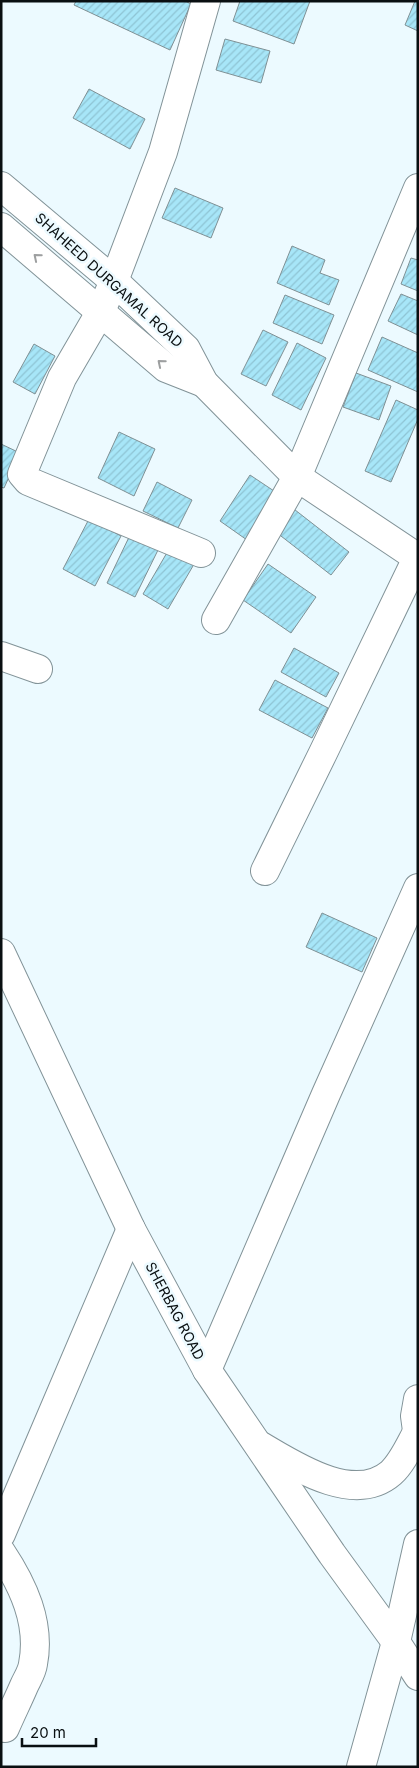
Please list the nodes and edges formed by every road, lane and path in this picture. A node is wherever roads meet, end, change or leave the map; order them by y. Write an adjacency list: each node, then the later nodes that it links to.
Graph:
1 (206, 1): 5 (street)
2 (1, 186): 5 (street, SHAHEED DURGAMAL ROAD)
3 (418, 188): 8 (street)
4 (1, 226): 6 (street, SHAHEED DURGAMAL ROAD, one-way to 4)
5 (114, 281): 6 (street); 7 (street, SHAHEED DURGAMAL ROAD)
6 (101, 311): 7 (street, SHAHEED DURGAMAL ROAD, one-way to 6); 9 (street)
7 (204, 383): 8 (street, SHAHEED DURGAMAL ROAD)
8 (297, 477): 10 (street, SHAHEED DURGAMAL ROAD); 11 (street)
9 (201, 553)
10 (417, 558): 14 (street)
11 (216, 620)
12 (1, 656): 13 (street)
13 (38, 669)
14 (264, 871)
15 (418, 888): 18 (street)
16 (1, 954): 17 (street, SHERBAG ROAD)
17 (131, 1229): 18 (street, SHERBAG ROAD); 22 (street)
18 (206, 1370): 21 (street, SHERBAG ROAD)
19 (418, 1400): 20 (street)
20 (417, 1436): 21 (street)
21 (255, 1443): 25 (street, SHERBAG ROAD)
22 (1, 1534)
23 (418, 1544): 25 (street)
24 (1, 1552): 27 (street)
25 (396, 1642): 26 (street, SHERBAG ROAD); 28 (street)
26 (418, 1676)
27 (5, 1728)
28 (361, 1767)

